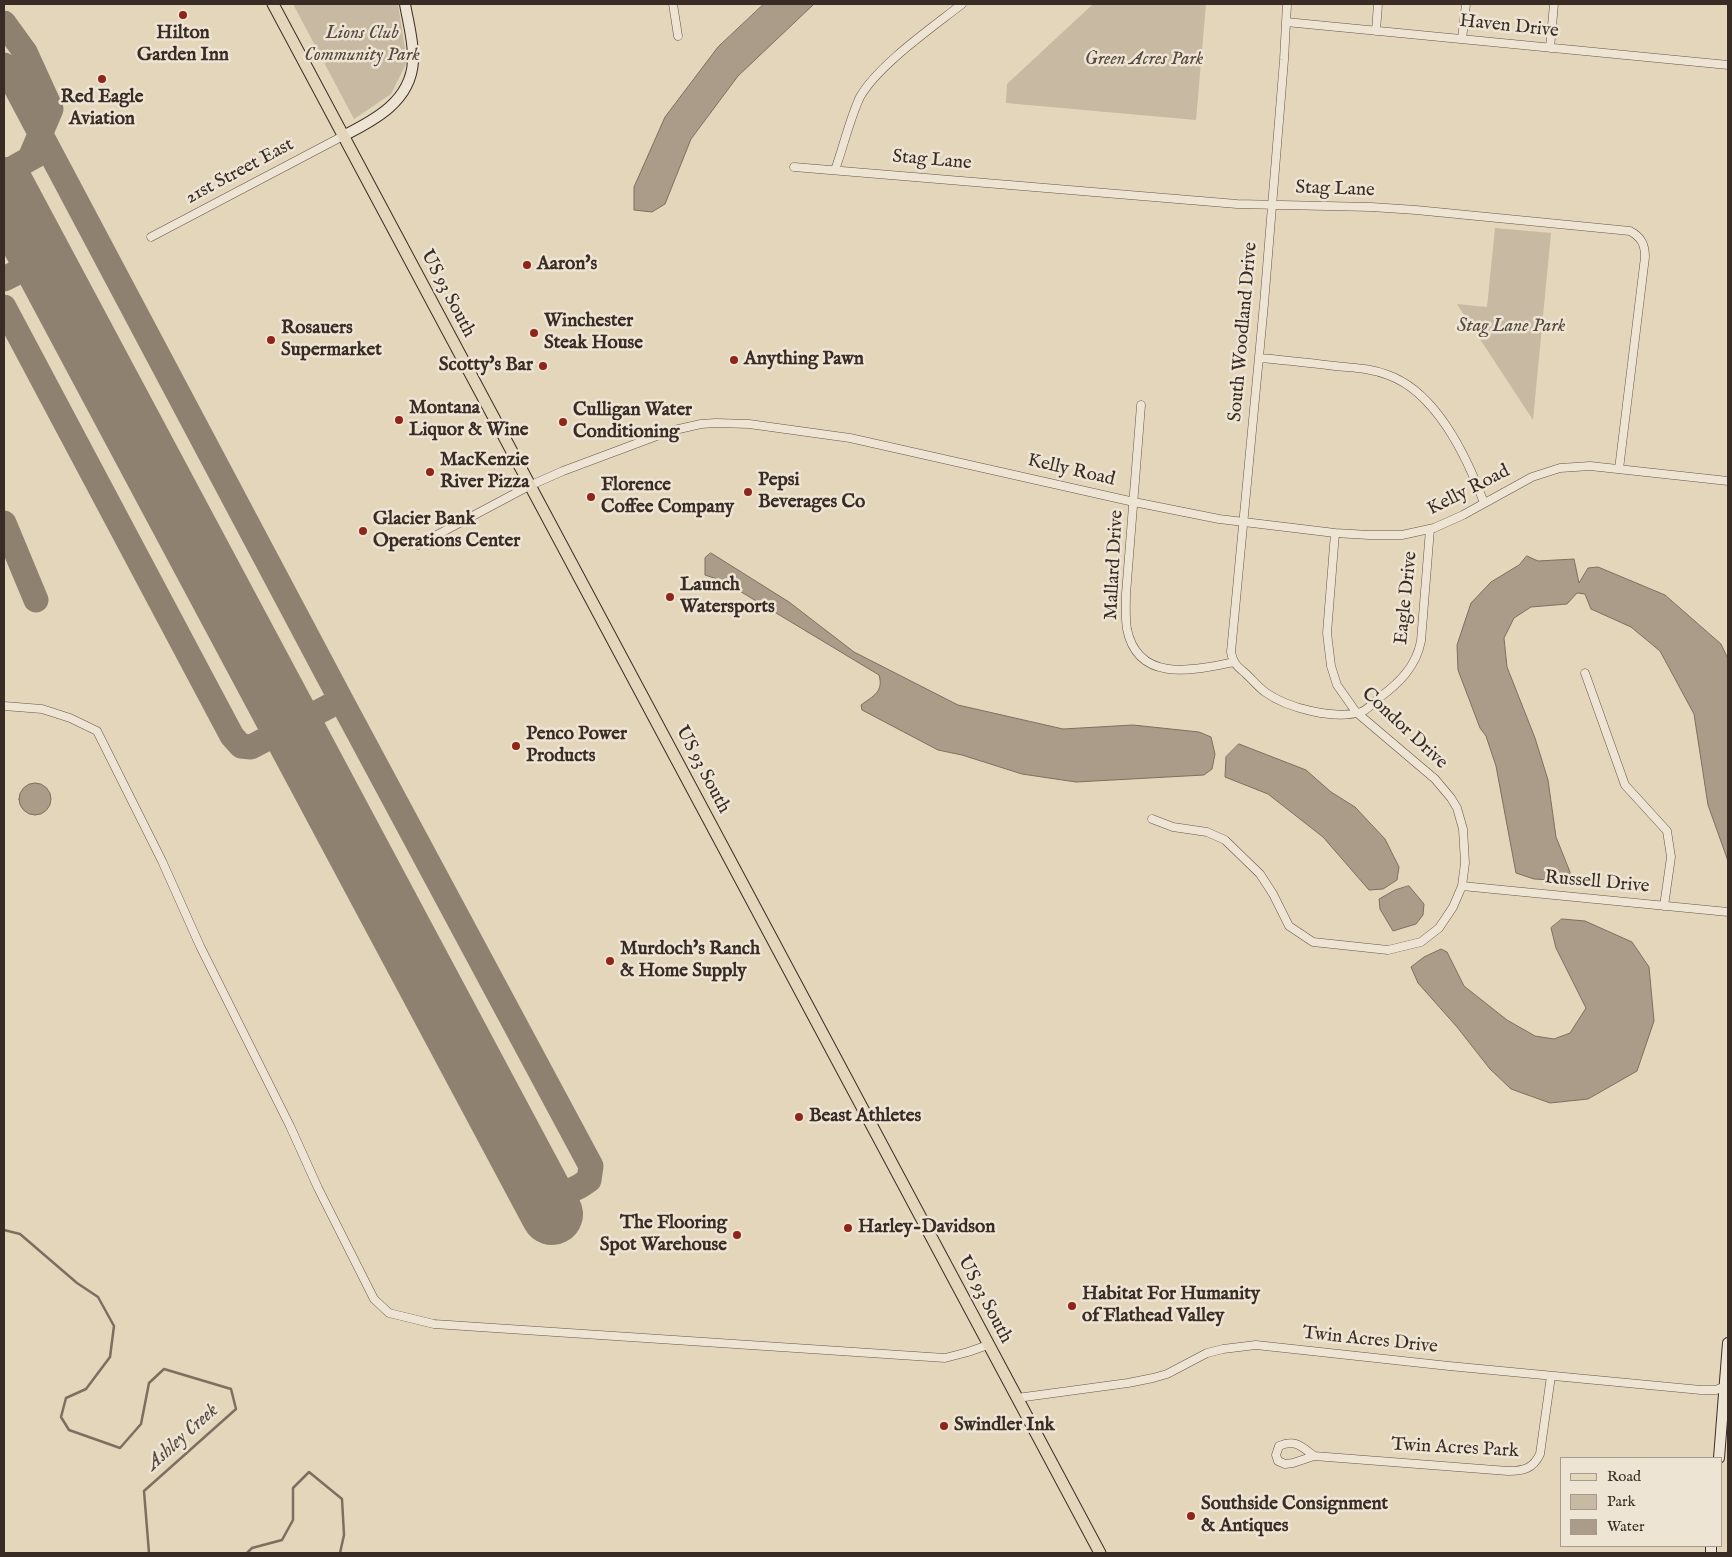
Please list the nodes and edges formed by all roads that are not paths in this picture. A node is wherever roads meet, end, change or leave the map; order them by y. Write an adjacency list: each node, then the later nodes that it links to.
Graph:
1 (273, 4): 15 (main road, US 93 South)
2 (405, 4): 15 (street)
3 (673, 4): 11 (street)
4 (962, 4): 17 (street)
5 (1287, 4): 9 (street, South Woodland Drive)
6 (1378, 4): 10 (street)
7 (1466, 4): 12 (street)
8 (1554, 4): 13 (street)
9 (1286, 22): 10 (street, Haven Drive); 18 (street, South Woodland Drive)
10 (1376, 31): 12 (street, Haven Drive)
11 (678, 36)
12 (1462, 39): 13 (street, Haven Drive)
13 (1550, 48): 14 (street, Haven Drive)
14 (1728, 65)
15 (344, 136): 19 (street, 21st Street East); 24 (main road, US 93 South)
16 (794, 167): 17 (street, Stag Lane)
17 (835, 170): 18 (street, Stag Lane)
18 (1271, 204): 20 (street, South Woodland Drive); 22 (street, Stag Lane)
19 (151, 237)
20 (1259, 358): 26 (street); 27 (street, South Woodland Drive)
21 (1141, 405): 25 (street, Mallard Drive)
22 (1620, 469): 23 (street, Kelly Road); 26 (street, Kelly Road)
23 (1728, 481)
24 (530, 486): 25 (street, Kelly Road); 30 (street, Kelly Road); 40 (main road, US 93 South)
25 (1134, 502): 27 (street, Kelly Road); 31 (street, Mallard Drive)
26 (1484, 502): 28 (street, Kelly Road)
27 (1244, 522): 29 (street, Kelly Road); 31 (street, South Woodland Drive)
28 (1430, 529): 29 (street, Kelly Road); 34 (street, Eagle Drive)
29 (1335, 533): 34 (street, Condor Drive)
30 (418, 545)
31 (1234, 662): 34 (street, Eagle Drive)
32 (1585, 673): 37 (street)
33 (4, 706): 40 (street)
34 (1356, 712): 36 (street, Condor Drive)
35 (1152, 819): 36 (street)
36 (1462, 886): 37 (street, Russell Drive)
37 (1664, 906): 38 (street, Russell Drive)
38 (1728, 912)
39 (1728, 1343): 42 (street)
40 (988, 1345): 43 (main road, US 93 South)
41 (1551, 1376): 42 (street, Twin Acres Drive); 43 (street, Twin Acres Drive); 44 (street, Twin Acres Park)
42 (1727, 1386): 45 (street)
43 (1017, 1398): 46 (main road, US 93 South)
44 (1314, 1456)
45 (1719, 1457)
46 (1100, 1553)

